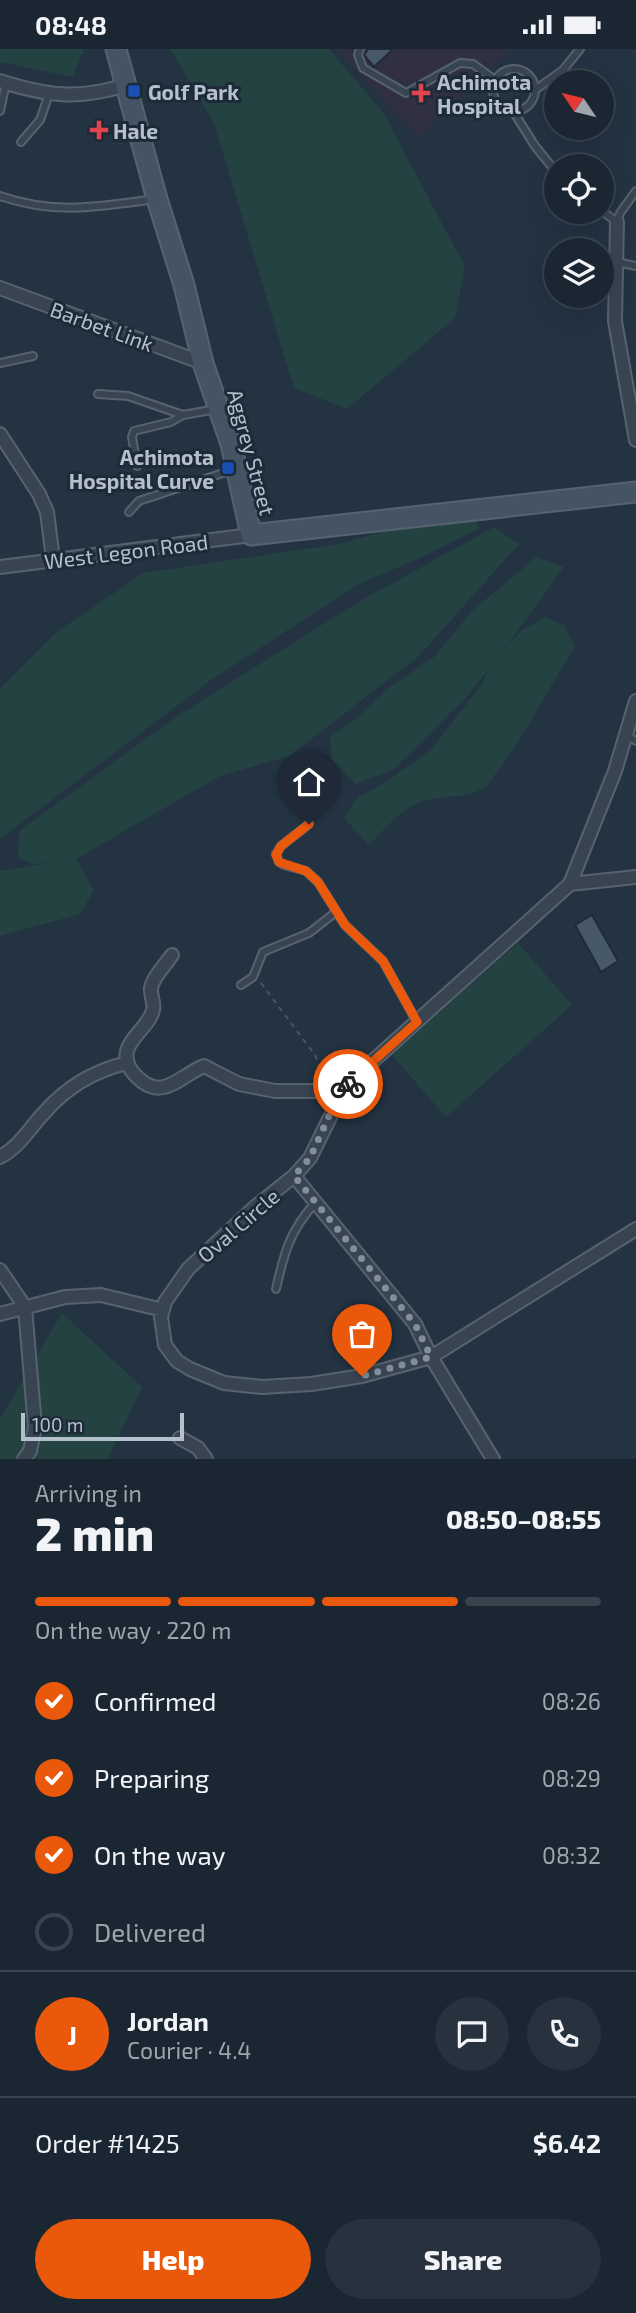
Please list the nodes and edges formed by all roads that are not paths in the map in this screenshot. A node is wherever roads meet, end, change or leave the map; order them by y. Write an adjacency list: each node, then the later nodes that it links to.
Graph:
1 (116, 49): 6 (main road, Aggrey Street)
2 (360, 49): 4 (lane)
3 (580, 49): 7 (lane)
4 (495, 80): 7 (lane); 10 (lane)
5 (3, 82): 8 (street); 9 (lane)
6 (126, 85): 8 (street); 15 (main road, Aggrey Street)
7 (536, 90): 10 (lane)
8 (49, 94): 11 (lane)
9 (0, 111)
10 (513, 111): 12 (lane)
11 (21, 142)
12 (544, 157)
13 (636, 191): 17 (lane)
14 (0, 196): 15 (lane)
15 (157, 199): 23 (main road, Aggrey Street)
16 (614, 220): 17 (lane)
17 (617, 222): 18 (street)
18 (615, 262): 19 (lane); 28 (street)
19 (636, 266)
20 (0, 288): 23 (street, Barbet Link)
21 (33, 356): 22 (lane)
22 (0, 363)
23 (203, 363): 25 (main road, Aggrey Street)
24 (98, 394): 26 (lane)
25 (218, 408): 26 (lane); 30 (main road, Aggrey Street)
26 (183, 415): 29 (lane)
27 (0, 435): 34 (street)
28 (636, 440)
29 (137, 467)
30 (237, 469): 32 (lane); 33 (main road, Aggrey Street)
31 (636, 492): 33 (main road, Aggrey Street)
32 (129, 512)
33 (251, 535): 34 (street, West Legon Road)
34 (52, 559): 35 (street, West Legon Road)
35 (0, 567)
36 (636, 701): 37 (street, Oval Circle)
37 (631, 738): 40 (street, Oval Circle)
38 (309, 824): 41 (lane)
39 (636, 877): 40 (street)
40 (570, 884): 44 (street, Oval Circle)
41 (336, 912): 43 (lane); 44 (lane)
42 (172, 955): 45 (street)
43 (241, 985)
44 (417, 1022): 46 (street, Oval Circle)
45 (127, 1063): 46 (street); 47 (street)
46 (343, 1091): 48 (street, Oval Circle)
47 (0, 1157)
48 (294, 1176): 49 (street); 54 (street, Oval Circle)
49 (316, 1202): 52 (lane); 56 (street)
50 (636, 1229): 56 (street)
51 (0, 1270): 53 (street)
52 (276, 1289)
53 (25, 1307): 54 (street); 55 (street); 58 (street)
54 (163, 1310): 56 (street)
55 (0, 1314)
56 (431, 1357): 60 (street)
57 (180, 1438): 59 (street)
58 (24, 1459)
59 (206, 1459)
60 (493, 1459)

